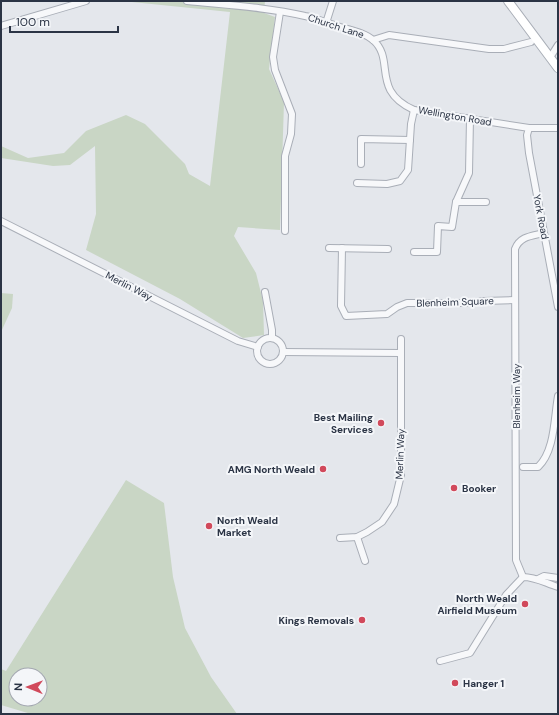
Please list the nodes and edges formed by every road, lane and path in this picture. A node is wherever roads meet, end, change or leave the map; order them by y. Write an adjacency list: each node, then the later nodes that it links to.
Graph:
1 (86, 1): 7 (street)
2 (187, 1): 5 (street, Church Lane)
3 (333, 1): 6 (street)
4 (508, 1): 11 (main road)
5 (280, 12): 6 (street, Church Lane); 23 (street)
6 (326, 23): 8 (street, Church Lane)
7 (1, 26)
8 (373, 40): 9 (street, Church Lane); 13 (street, Wellington Road)
9 (531, 42)
10 (558, 45): 11 (street)
11 (551, 56): 12 (main road)
12 (558, 68)
13 (414, 110): 14 (street, Wellington Road); 17 (street)
14 (470, 118): 15 (street, Wellington Road); 20 (street)
15 (529, 128): 16 (street, Wellington Road); 24 (street, York Road)
16 (558, 128)
17 (410, 140): 18 (street); 19 (street)
18 (361, 164)
19 (357, 183)
20 (456, 202): 21 (street); 28 (street)
21 (486, 202)
22 (1, 221): 34 (street, Merlin Way)
23 (285, 231)
24 (544, 233): 30 (street, Blenheim Way); 31 (street, York Road)
25 (329, 248): 26 (street)
26 (342, 248): 27 (street); 30 (street, Blenheim Square)
27 (388, 249)
28 (414, 252)
29 (265, 292): 32 (street)
30 (515, 300): 42 (street, Blenheim Way)
31 (558, 307)
32 (272, 338): 34 (street); 35 (street)
33 (401, 339): 36 (street, Merlin Way)
34 (258, 347): 35 (street)
35 (283, 352): 36 (street)
36 (401, 353): 39 (street, Merlin Way)
37 (558, 396): 38 (street)
38 (523, 467)
39 (357, 537): 40 (street, Merlin Way); 41 (street)
40 (340, 538)
41 (365, 561)
42 (523, 577): 43 (street); 46 (street)
43 (538, 578): 44 (street); 45 (street)
44 (558, 578)
45 (558, 587)
46 (440, 661)

